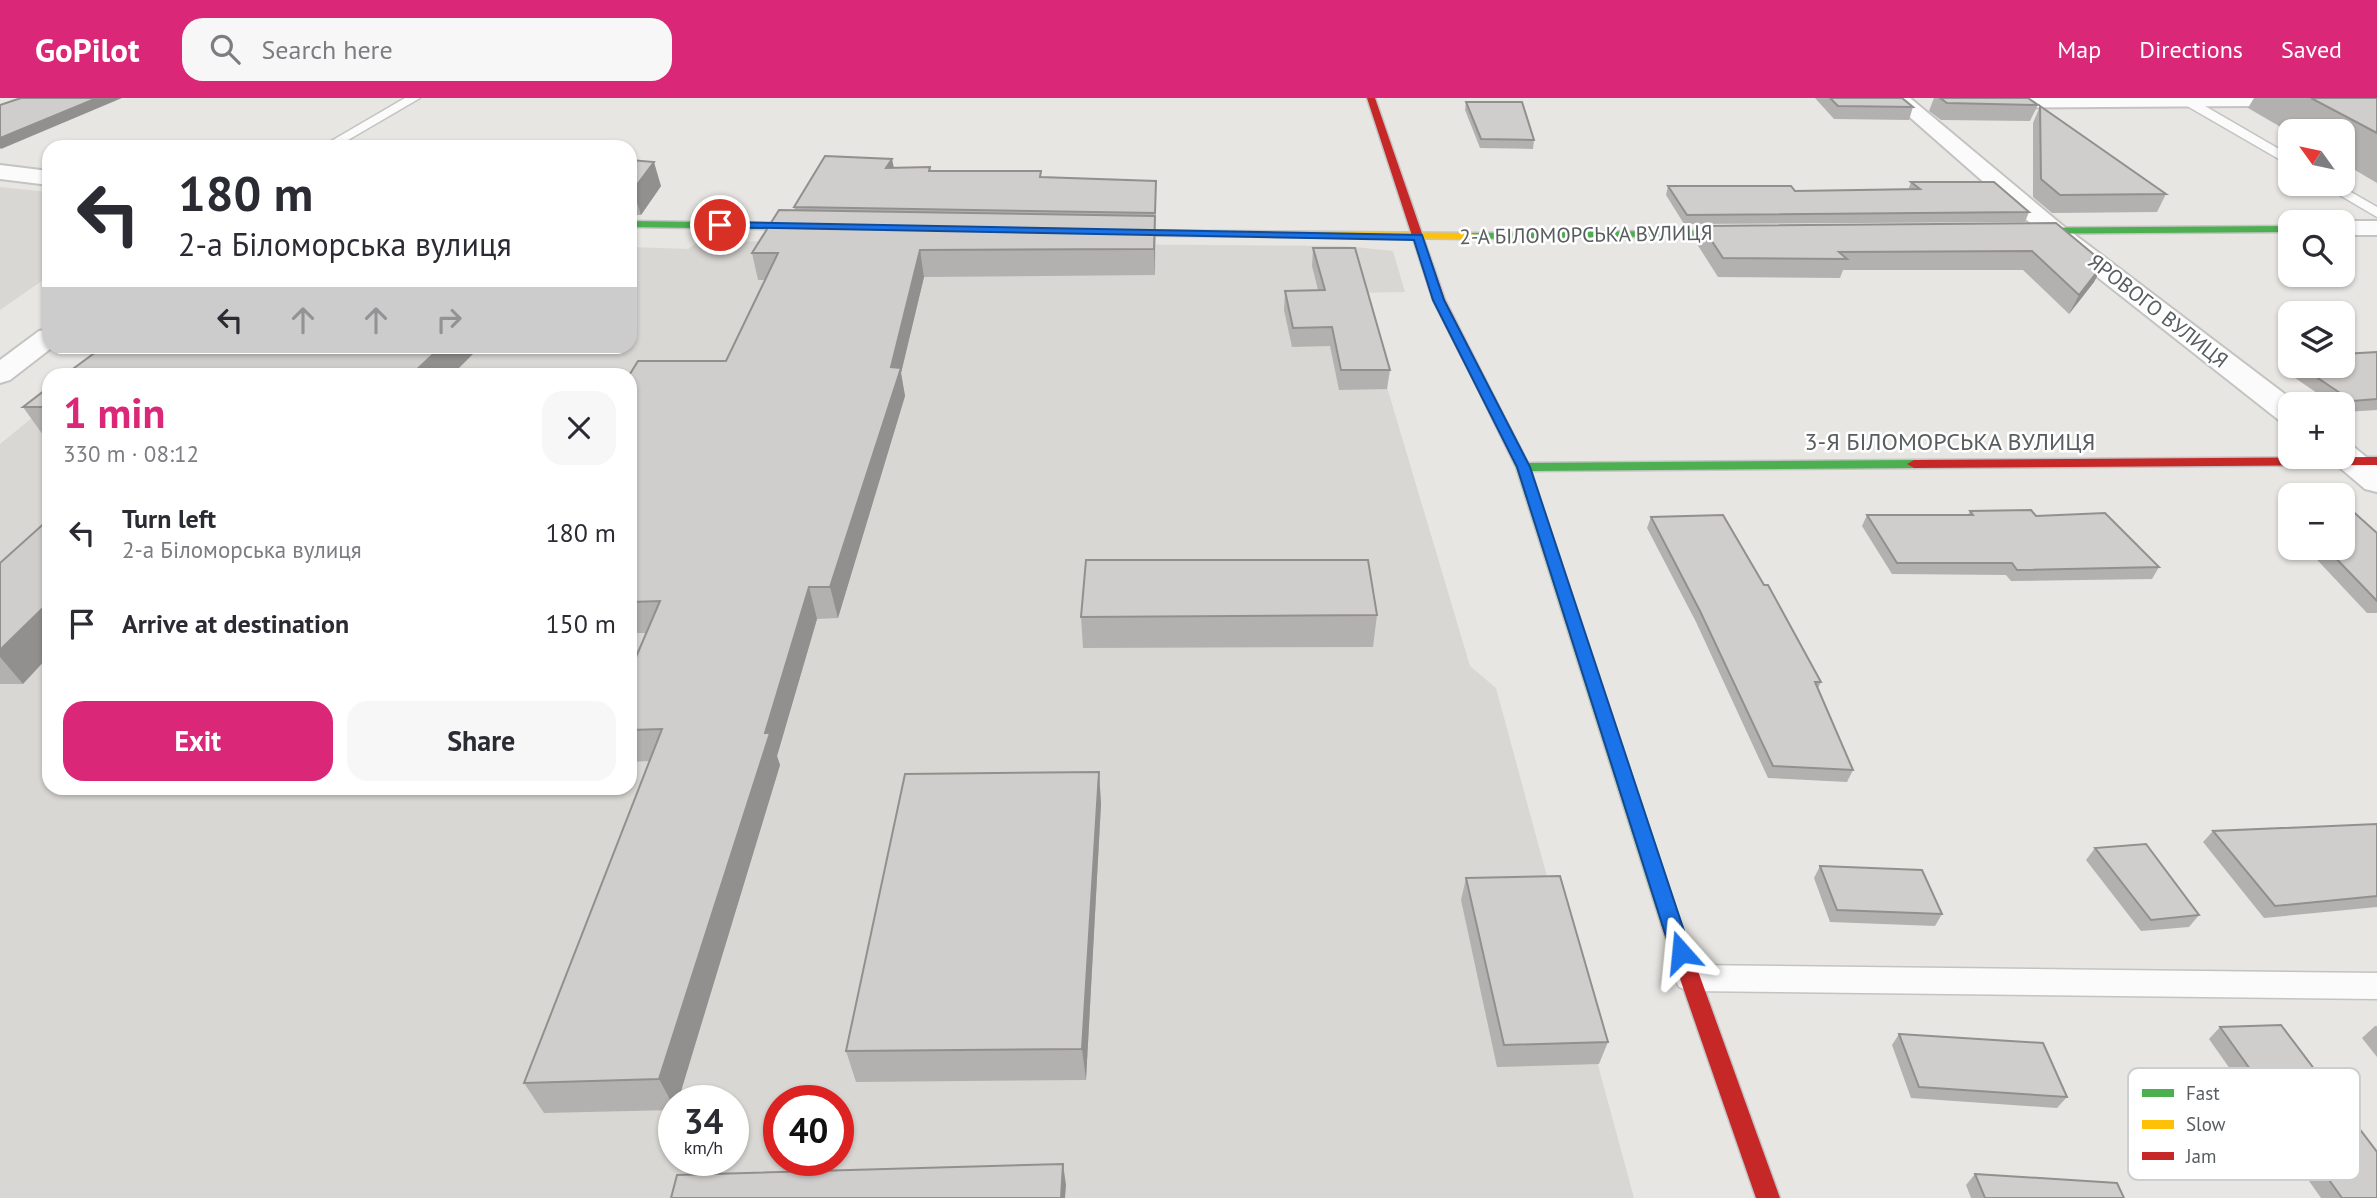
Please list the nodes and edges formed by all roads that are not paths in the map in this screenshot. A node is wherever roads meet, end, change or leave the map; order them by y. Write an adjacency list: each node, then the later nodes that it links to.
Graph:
1 (414, 98): 9 (lane)
2 (1371, 98): 24 (street)
3 (2340, 99): 5 (street); 8 (street)
4 (1900, 100): 6 (street); 20 (street, ЯРОВОГО ВУЛИЦЯ)
5 (2186, 100): 7 (street); 10 (lane)
6 (1930, 102)
7 (1957, 102)
8 (2371, 105)
9 (339, 140)
10 (2278, 154)
11 (0, 172): 12 (street)
12 (42, 177)
13 (2348, 196): 14 (lane)
14 (2377, 213)
15 (637, 224): 16 (street)
16 (832, 227)
17 (2355, 228): 18 (street)
18 (2377, 228)
19 (2278, 229): 20 (street)
20 (2053, 230): 22 (street); 27 (street, ЯРОВОГО ВУЛИЦЯ)
21 (1083, 231): 24 (street, 2-А БІЛОМОРСЬКА ВУЛИЦЯ)
22 (1998, 231)
23 (1763, 233): 24 (street, 2-А БІЛОМОРСЬКА ВУЛИЦЯ)
24 (1418, 237): 29 (street)
25 (42, 342): 26 (street)
26 (0, 373)
27 (2278, 404)
28 (2363, 465): 29 (street, 3-Я БІЛОМОРСЬКА ВУЛИЦЯ)
29 (1524, 467): 30 (street)
30 (1689, 978): 31 (lane); 32 (street)
31 (2377, 986)
32 (1768, 1198)

